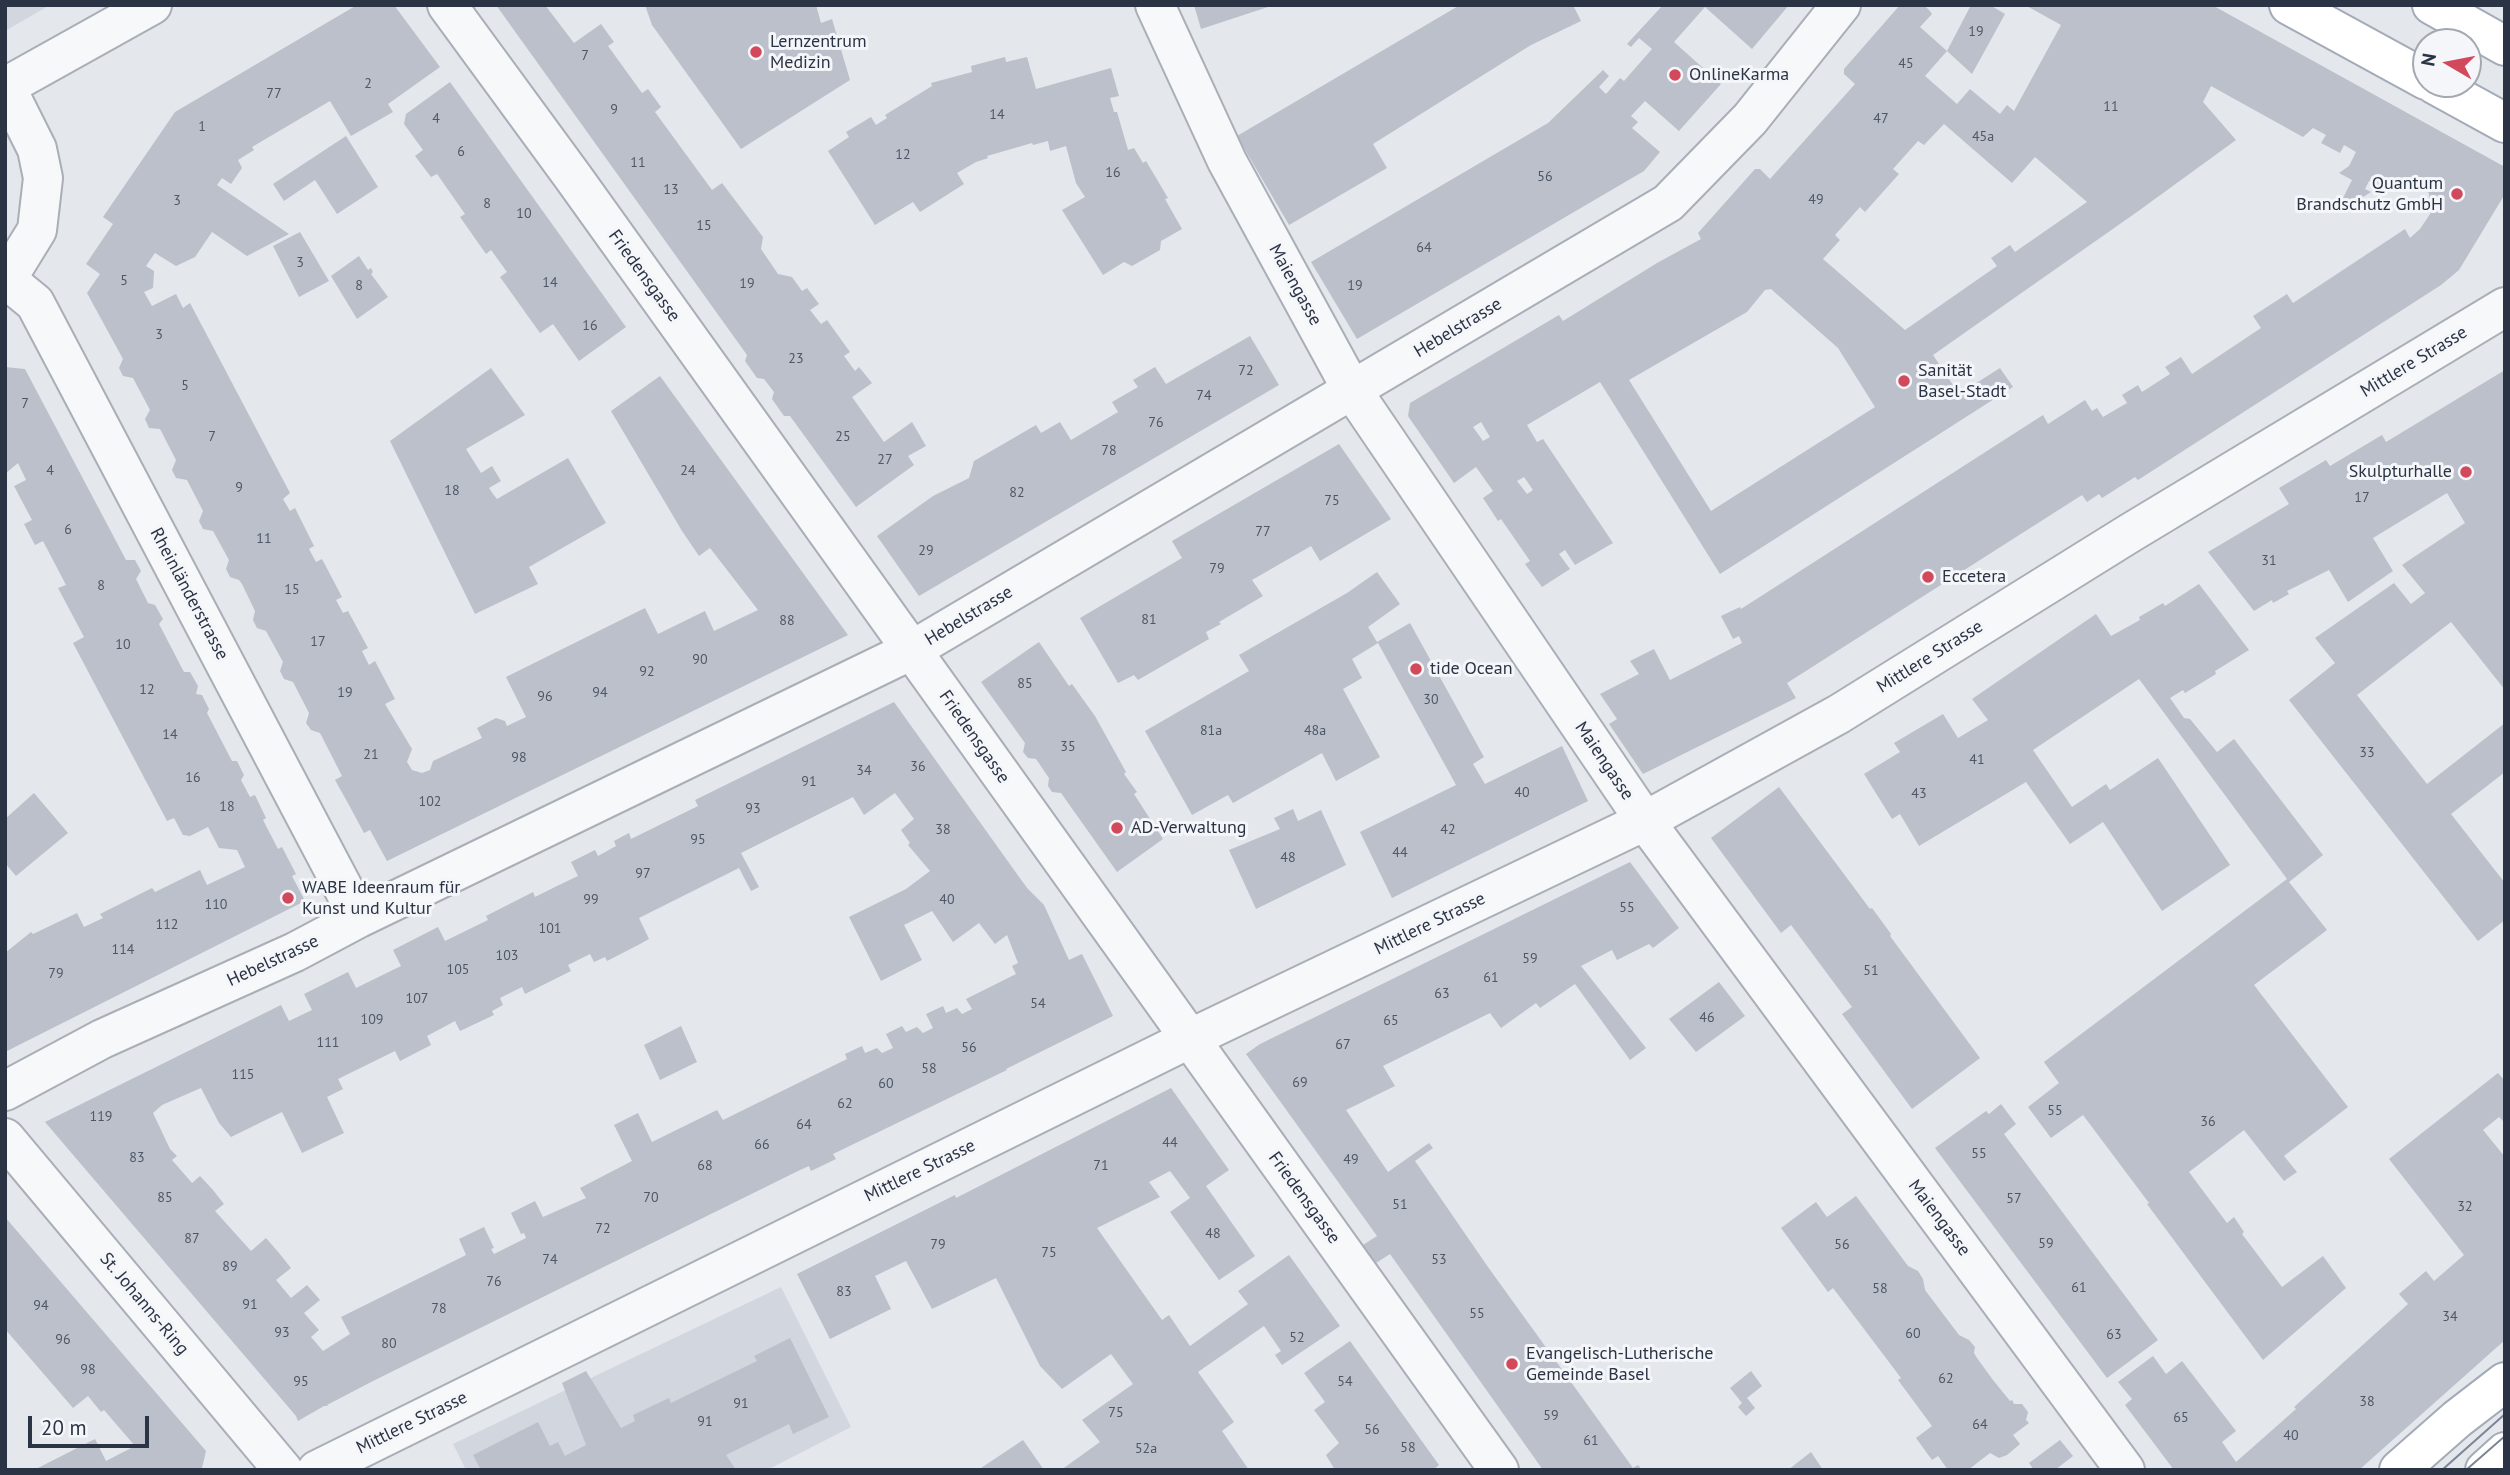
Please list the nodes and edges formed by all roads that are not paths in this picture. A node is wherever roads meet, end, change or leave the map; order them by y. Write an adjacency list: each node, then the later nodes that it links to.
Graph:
1 (152, 5): 9 (street)
2 (447, 5): 15 (street, Friedensgasse)
3 (1155, 5): 14 (street, Maiengasse)
4 (1841, 5): 14 (street, Hebelstrasse)
5 (2289, 5): 8 (main road)
6 (2432, 5): 7 (main road)
7 (2505, 46)
8 (2412, 72)
9 (6, 86): 12 (street)
10 (2459, 98): 11 (main road)
11 (2505, 123)
12 (6, 281): 17 (street, Rheinländerstrasse)
13 (2505, 307): 16 (street, Mittlere Strasse)
14 (1352, 390): 15 (street, Hebelstrasse); 16 (street, Maiengasse)
15 (912, 650): 17 (street, Hebelstrasse); 18 (street, Friedensgasse)
16 (1645, 821): 18 (street, Mittlere Strasse); 26 (street, Maiengasse)
17 (359, 918): 19 (street, Hebelstrasse)
18 (1189, 1039): 24 (street, Mittlere Strasse); 25 (street, Friedensgasse)
19 (5, 1091)
20 (5, 1139): 23 (street, St. Johanns-Ring)
21 (2505, 1382): 27 (main road)
22 (2505, 1452): 28 (main road)
23 (283, 1470)
24 (317, 1470)
25 (1499, 1470)
26 (2126, 1470)
27 (2399, 1470)
28 (2485, 1470)

